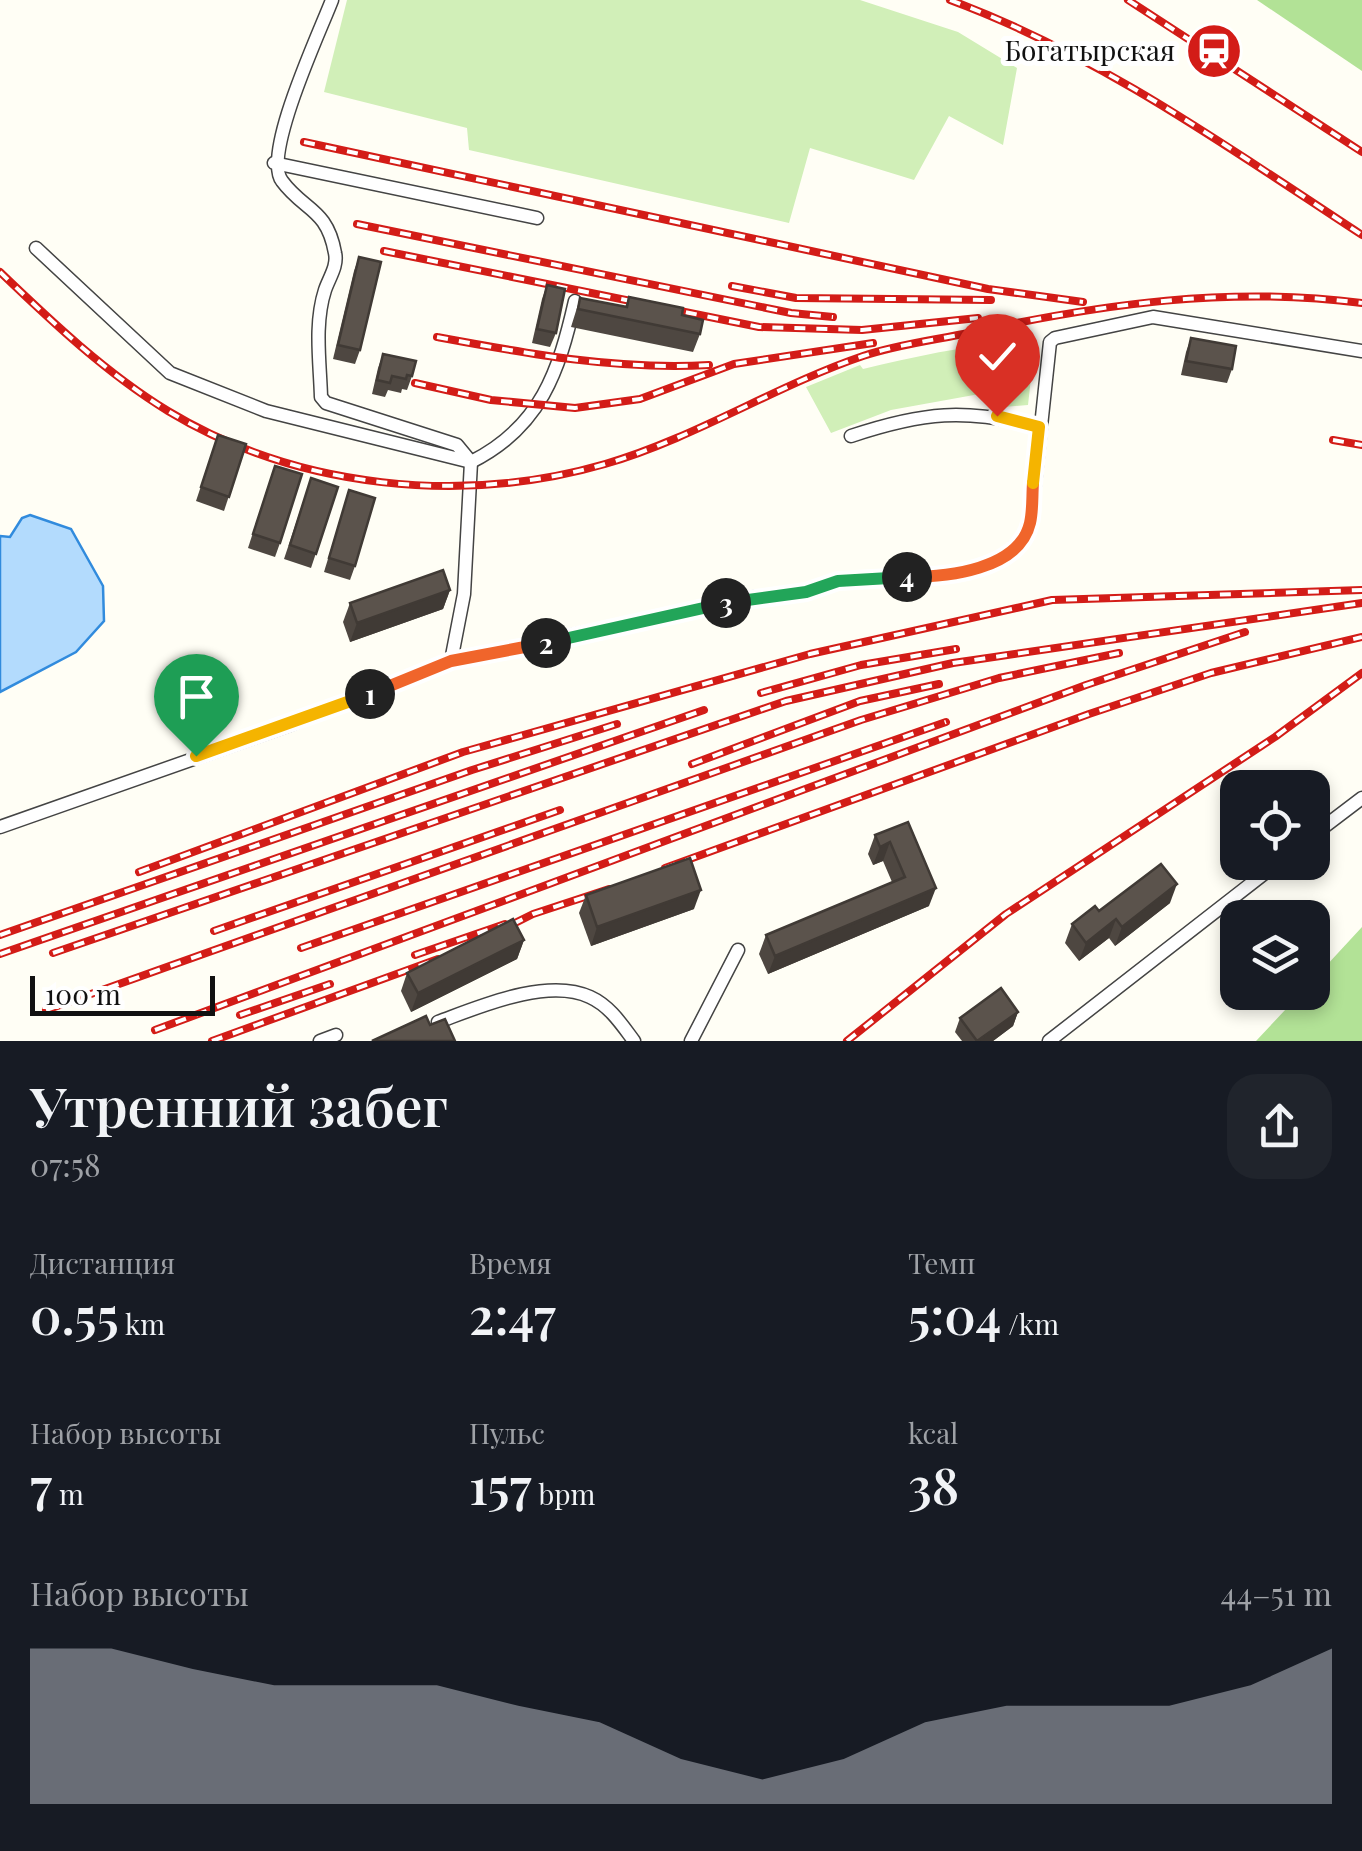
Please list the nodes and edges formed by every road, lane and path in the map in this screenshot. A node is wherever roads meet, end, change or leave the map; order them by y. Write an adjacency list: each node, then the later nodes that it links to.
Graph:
1 (332, 0): 2 (street)
2 (274, 163): 3 (street); 9 (street)
3 (537, 218)
4 (36, 248): 9 (street)
5 (575, 301): 9 (street)
6 (1362, 350): 7 (street)
7 (1039, 427): 8 (street); 10 (street)
8 (851, 436)
9 (471, 462): 10 (street)
10 (451, 661): 13 (street)
11 (1362, 798): 12 (street)
12 (1330, 822)
13 (0, 827)
14 (1255, 880): 21 (street)
15 (738, 950): 20 (street)
16 (438, 1022): 19 (street)
17 (336, 1035): 18 (street)
18 (320, 1041)
19 (634, 1041)
20 (692, 1041)
21 (1049, 1041)

